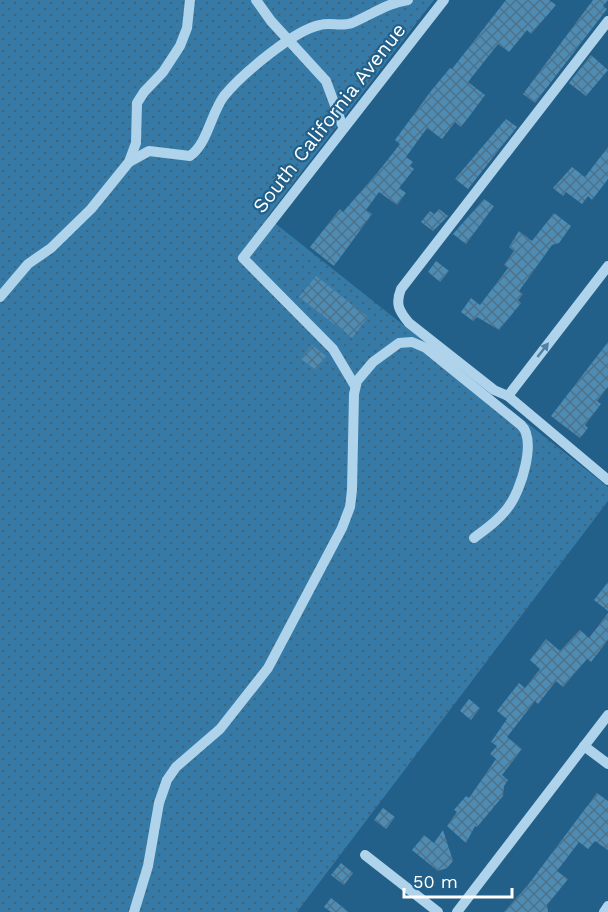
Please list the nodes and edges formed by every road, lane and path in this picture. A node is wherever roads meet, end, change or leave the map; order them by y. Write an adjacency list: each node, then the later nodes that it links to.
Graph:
1 (190, 0): 8 (street)
2 (256, 0): 6 (street)
3 (408, 0): 6 (street)
4 (444, 0): 7 (street, South California Avenue)
5 (608, 21): 12 (street)
6 (289, 42): 7 (street); 8 (street)
7 (343, 128): 11 (street, South California Avenue)
8 (129, 162): 10 (street)
9 (608, 266): 12 (street, one-way to 9)
10 (0, 297)
11 (355, 386): 14 (street); 20 (street)
12 (508, 396): 13 (street)
13 (608, 480)
14 (474, 538)
15 (608, 715): 16 (street)
16 (584, 746): 17 (street); 22 (street)
17 (608, 764)
18 (365, 855): 21 (street)
19 (608, 907): 23 (street)
20 (134, 912)
21 (438, 912)
22 (457, 912)
23 (604, 912)

